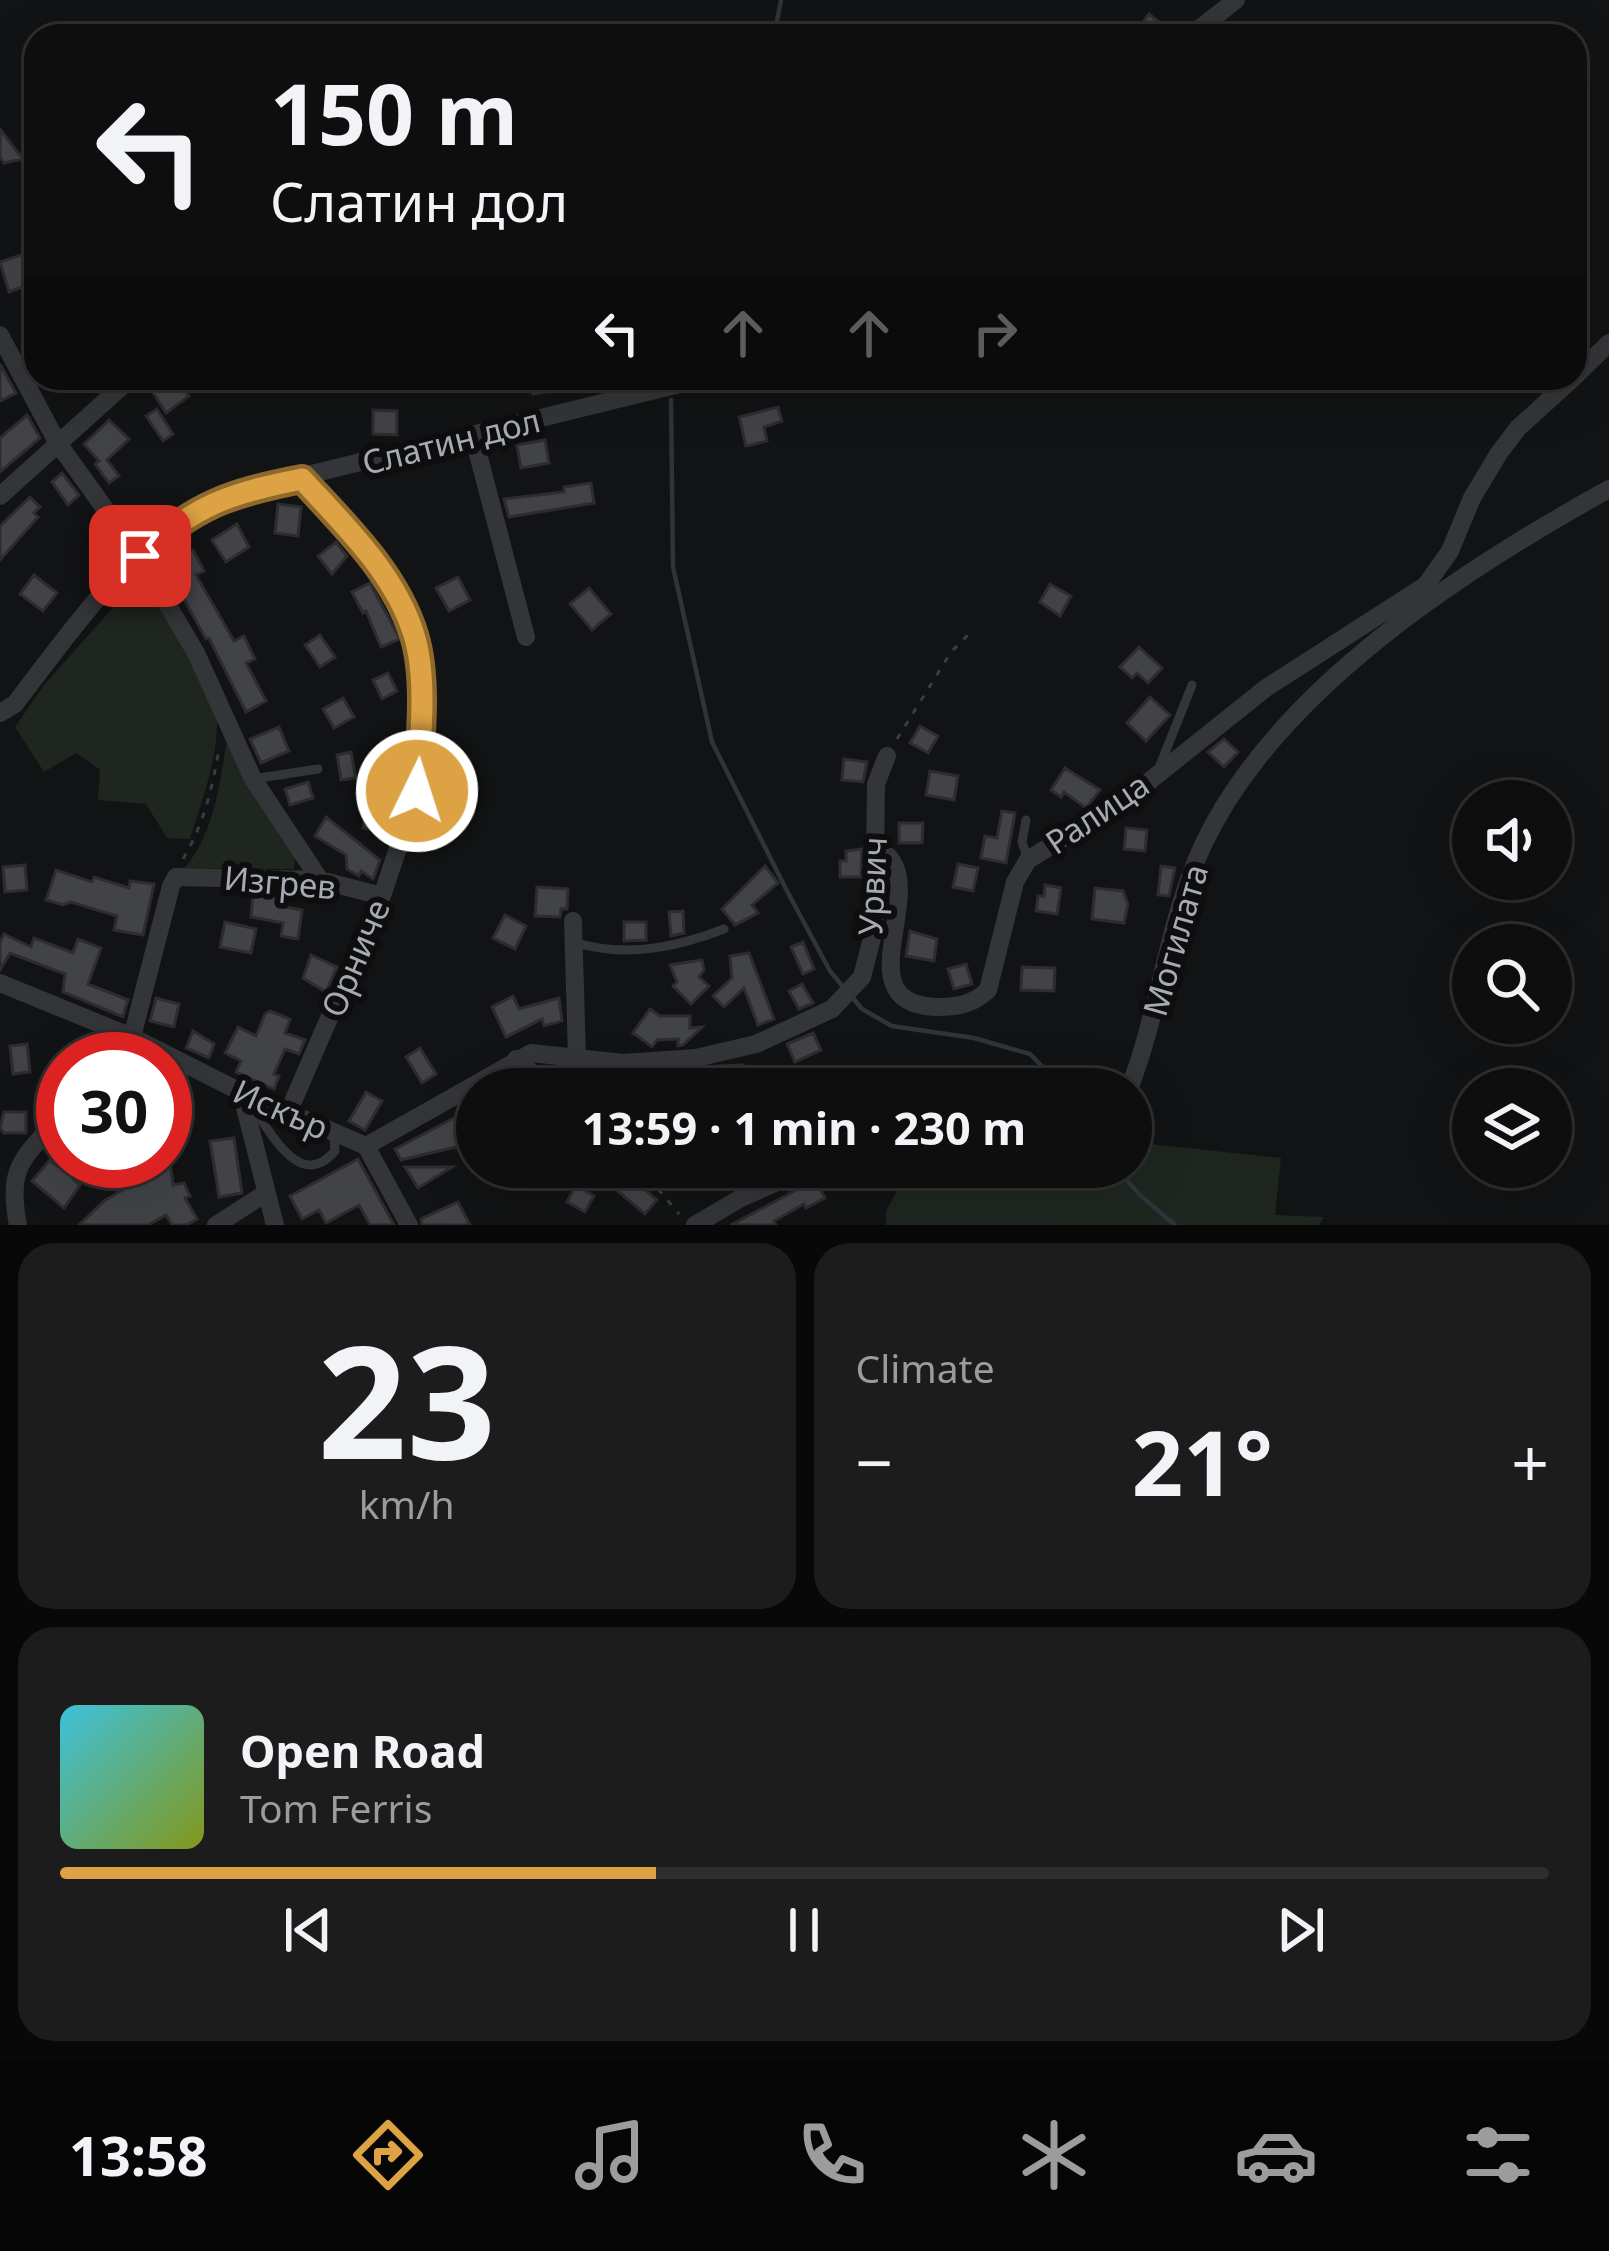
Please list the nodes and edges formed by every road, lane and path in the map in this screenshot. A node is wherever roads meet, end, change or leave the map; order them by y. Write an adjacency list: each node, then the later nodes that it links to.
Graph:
1 (1236, 0): 2 (street)
2 (1205, 24)
3 (0, 335): 6 (street)
4 (1609, 343): 5 (street)
5 (1587, 364)
6 (24, 380)
7 (29, 390): 12 (street)
8 (117, 390): 12 (street)
9 (655, 390): 11 (street, Слатин дол)
10 (1560, 390): 17 (street)
11 (473, 434): 13 (street, Слатин дол); 19 (street)
12 (57, 442): 15 (street); 16 (street)
13 (302, 479): 16 (street, Слатин дол); 32 (street, Орниче)
14 (1609, 488): 17 (street)
15 (0, 496)
16 (140, 556): 21 (street, Слатин дол); 22 (street)
17 (1431, 590): 25 (street, Ралица); 43 (street, Могилата)
18 (968, 635): 23 (path)
19 (526, 638)
20 (1192, 685): 25 (lane)
21 (0, 713)
22 (224, 716): 26 (street); 30 (path)
23 (887, 756): 28 (street, Урвич)
24 (318, 769): 26 (lane)
25 (1158, 773): 29 (street, Ралица)
26 (253, 779): 31 (street)
27 (1026, 820): 29 (lane)
28 (877, 856): 29 (street, Ралица); 39 (street, Урвич)
29 (1028, 860)
30 (176, 878): 31 (street, Изгрев); 38 (street)
31 (320, 880): 32 (street, Изгрев)
32 (382, 896): 45 (street, Орниче)
33 (573, 921): 35 (street)
34 (724, 929): 35 (lane)
35 (573, 942): 39 (street)
36 (0, 983): 37 (street, Искър)
37 (120, 1032)
38 (133, 1032)
39 (577, 1057): 40 (street, Урвич)
40 (516, 1059): 42 (street); 47 (street, Урвич)
41 (192, 1067): 44 (street, Искър)
42 (526, 1068)
43 (1137, 1068)
44 (241, 1092): 45 (street, Искър); 46 (lane); 51 (street)
45 (288, 1113): 46 (street, Искър)
46 (333, 1133): 47 (street, Искър)
47 (366, 1145): 55 (street)
48 (36, 1147): 52 (street)
49 (657, 1188): 56 (path)
50 (764, 1188): 56 (street)
51 (266, 1193): 53 (street); 54 (street)
52 (16, 1224)
53 (216, 1225)
54 (275, 1225)
55 (409, 1225)
56 (691, 1225)

